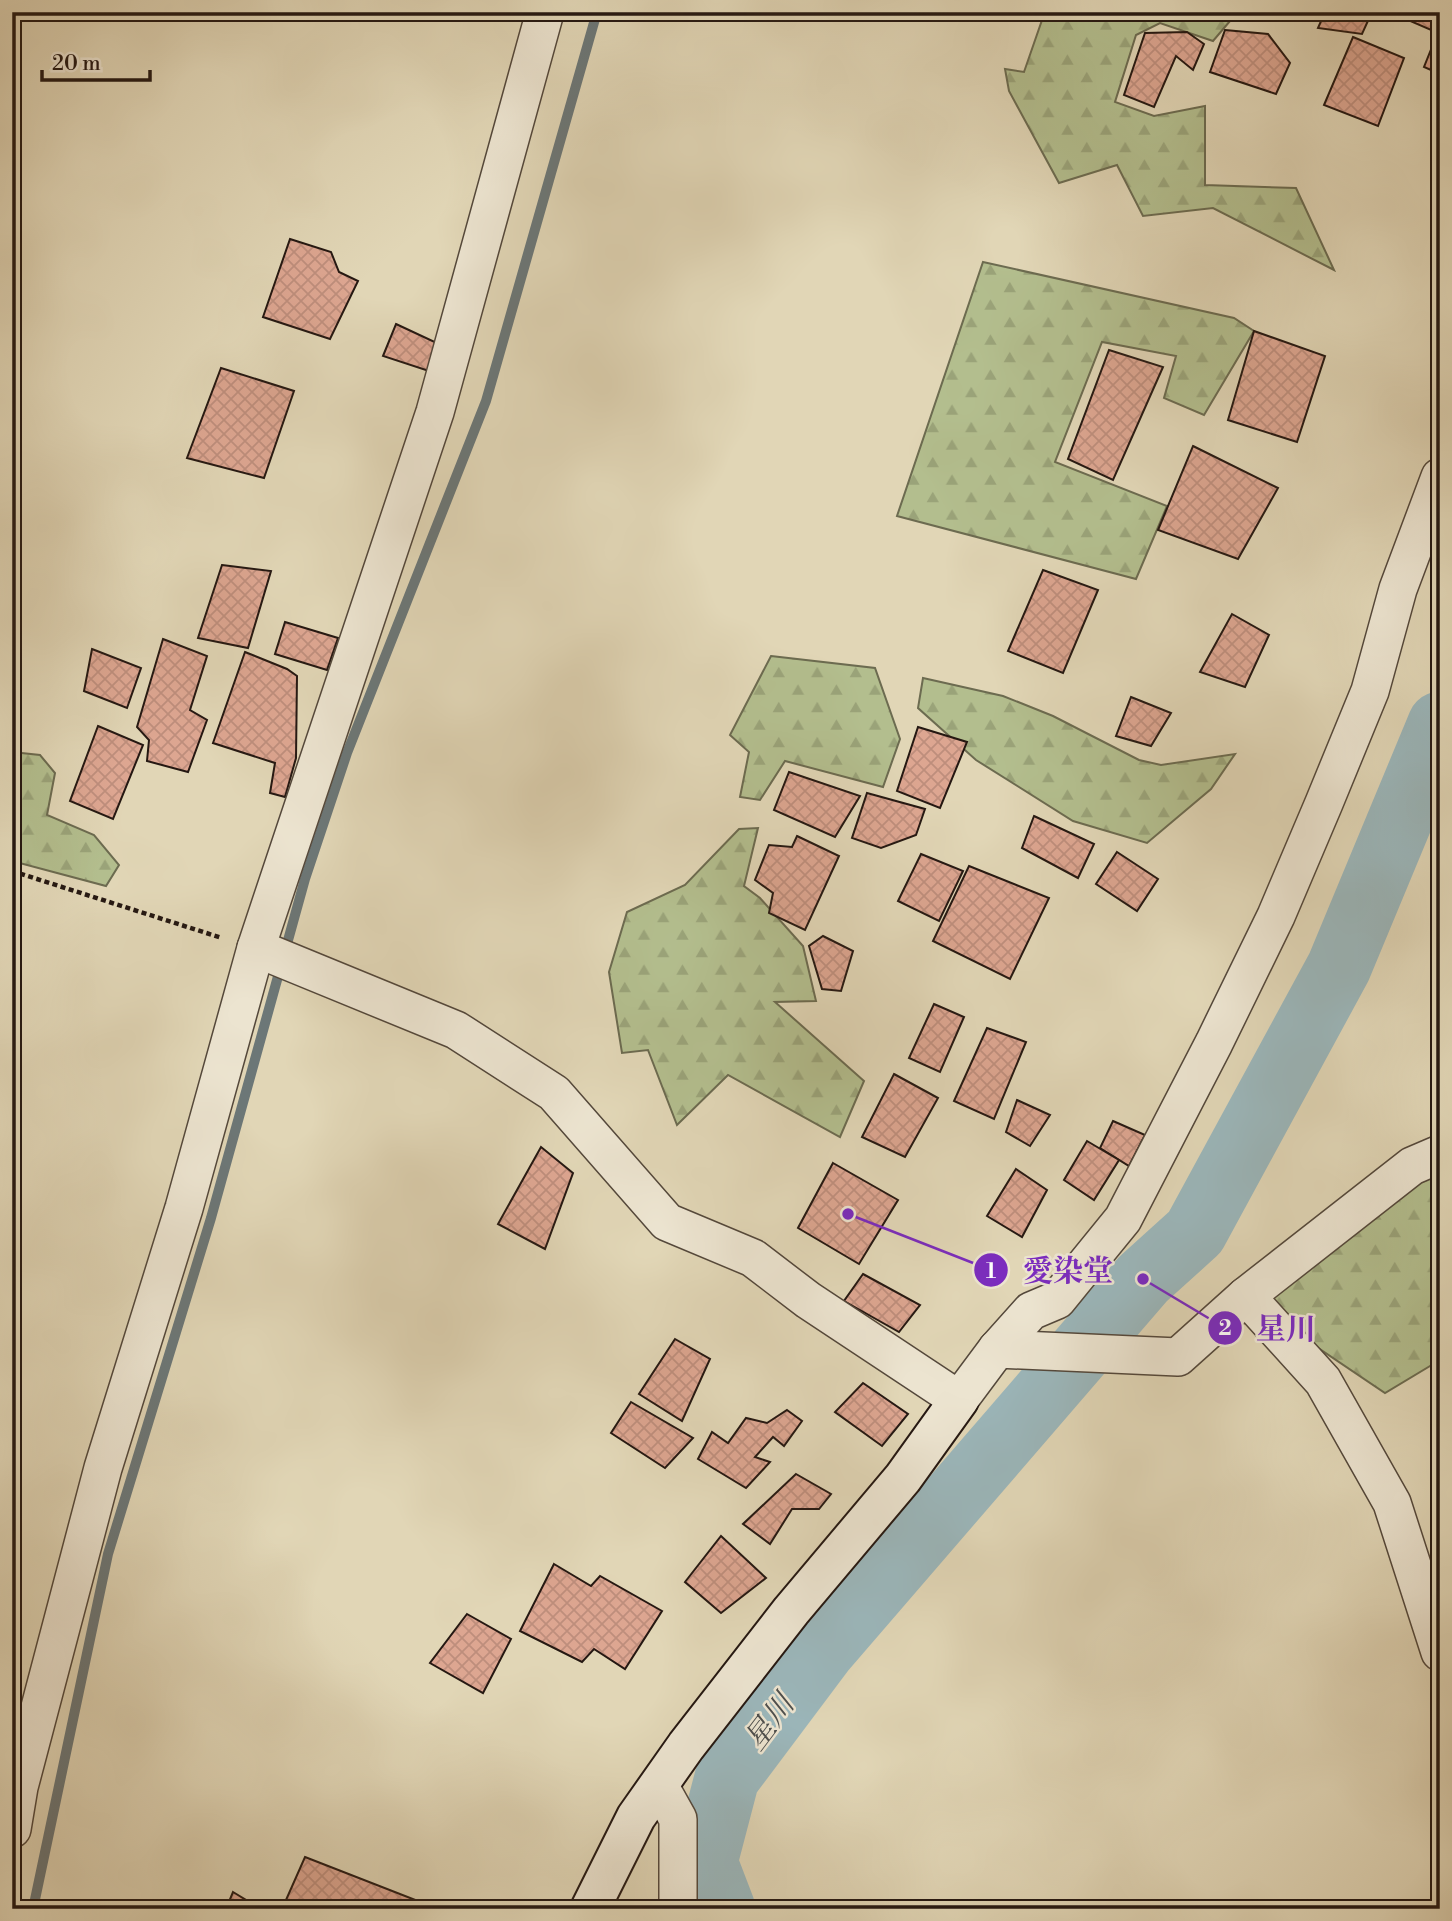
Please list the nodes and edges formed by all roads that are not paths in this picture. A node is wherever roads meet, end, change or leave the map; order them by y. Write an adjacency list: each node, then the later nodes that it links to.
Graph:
1 (545, 12): 3 (street)
2 (1440, 477): 6 (street)
3 (256, 948): 7 (street); 10 (street)
4 (1440, 1154): 5 (street)
5 (1247, 1296): 6 (street); 8 (street)
6 (998, 1349): 7 (street)
7 (959, 1400): 9 (street)
8 (1440, 1651)
9 (659, 1785): 11 (street); 12 (street)
10 (12, 1829)
11 (590, 1909)
12 (678, 1909)

